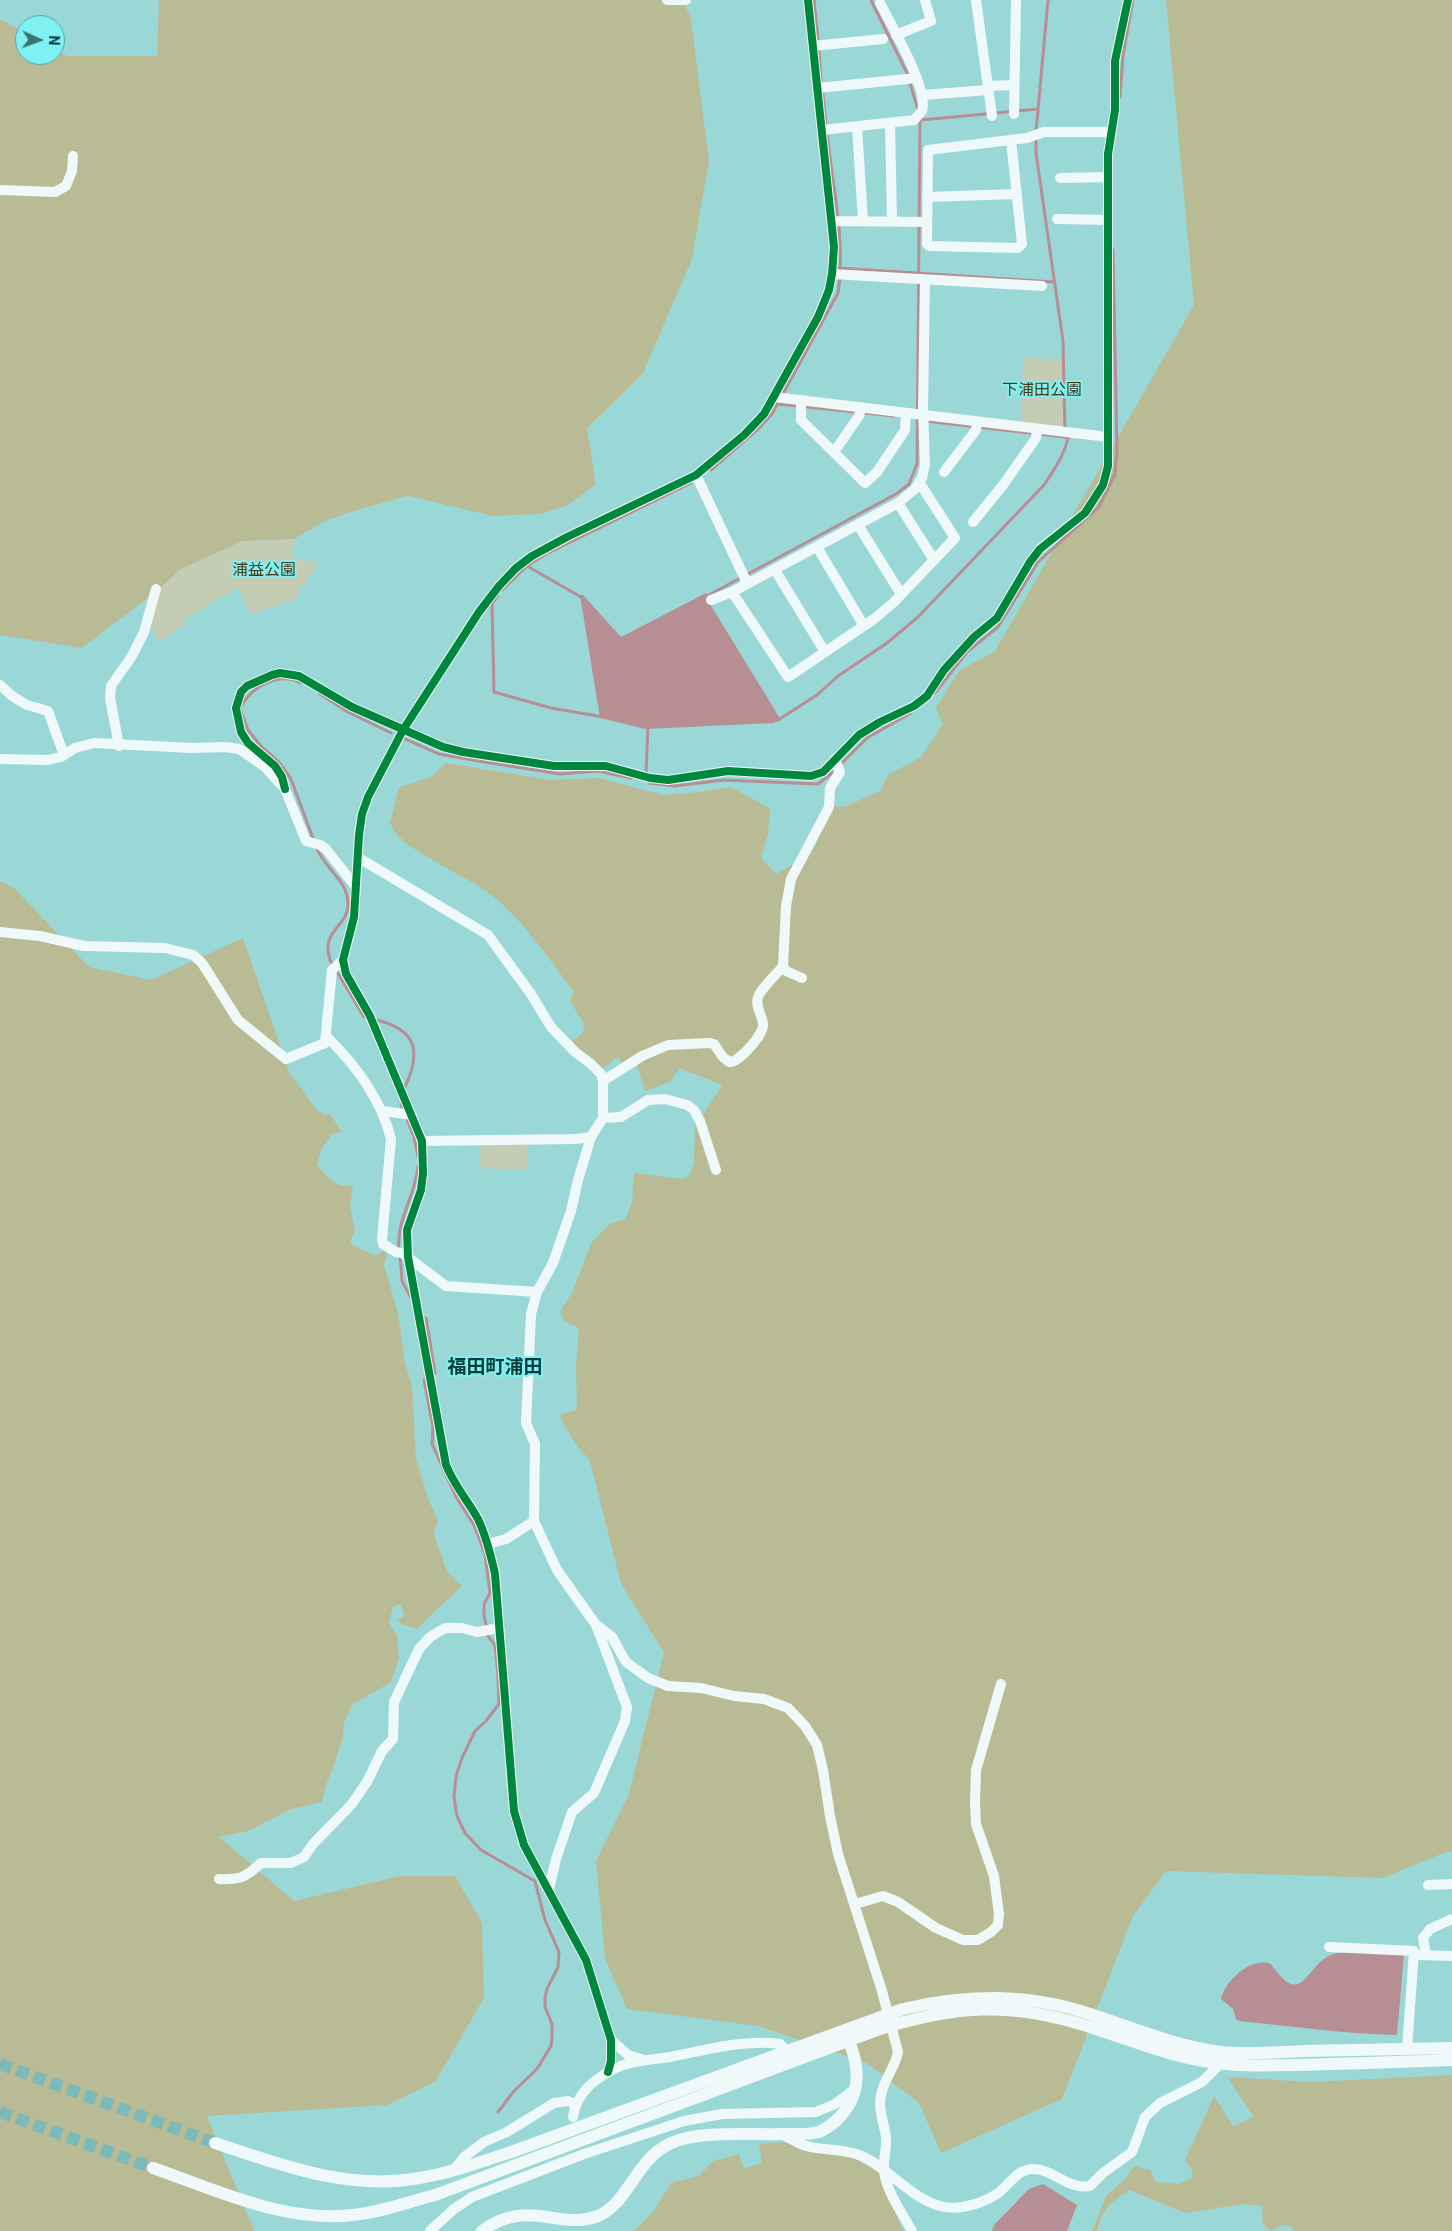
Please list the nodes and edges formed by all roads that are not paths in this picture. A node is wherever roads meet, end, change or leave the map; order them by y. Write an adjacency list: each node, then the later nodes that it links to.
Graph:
1 (667, 0): 2 (street)
2 (686, 0)
3 (808, 0): 11 (street)
4 (925, 0): 9 (street)
5 (976, 0): 14 (street)
6 (1016, 0): 13 (street)
7 (1128, 0): 22 (street)
8 (880, 3): 9 (street)
9 (896, 35): 12 (street)
10 (883, 40): 11 (street)
11 (813, 46): 15 (street)
12 (912, 79): 15 (street); 16 (street)
13 (1014, 85): 14 (street); 17 (street)
14 (990, 87): 16 (street); 18 (street)
15 (818, 88): 21 (street)
16 (923, 95): 19 (street)
17 (1014, 112)
18 (992, 114)
19 (890, 123): 20 (street); 34 (street)
20 (857, 127): 21 (street); 33 (street)
21 (822, 130): 32 (street)
22 (1111, 132): 23 (street); 25 (street)
23 (1011, 140): 28 (street); 29 (street)
24 (73, 156): 27 (street)
25 (1108, 177): 26 (street); 31 (street)
26 (1060, 178)
27 (0, 190)
28 (1016, 194): 29 (street); 35 (street)
29 (928, 197): 35 (street)
30 (1057, 219): 31 (street)
31 (1108, 220): 45 (street)
32 (835, 221): 33 (street); 36 (street)
33 (863, 221): 34 (street)
34 (892, 222): 35 (street)
35 (923, 222)
36 (837, 274): 37 (street); 39 (street)
37 (921, 279): 38 (street); 42 (street)
38 (1042, 286)
39 (778, 398): 40 (street); 48 (street)
40 (801, 404): 41 (street); 46 (street)
41 (860, 411): 42 (street); 46 (street)
42 (915, 417): 43 (street); 46 (street); 49 (street)
43 (977, 425): 44 (street); 47 (street)
44 (1036, 432): 45 (street); 51 (street)
45 (1108, 437): 68 (street)
46 (834, 452)
47 (944, 472)
48 (696, 475): 56 (street); 64 (street)
49 (919, 482): 50 (street); 54 (street)
50 (898, 503): 52 (street); 54 (street)
51 (973, 522)
52 (858, 525): 53 (street); 59 (street)
53 (817, 547): 55 (street); 61 (street)
54 (934, 560): 59 (street)
55 (775, 570): 56 (street); 62 (street)
56 (744, 578): 58 (street)
57 (156, 589): 65 (street)
58 (732, 592): 60 (street); 62 (street)
59 (901, 594): 61 (street)
60 (711, 600)
61 (864, 626): 62 (street)
62 (825, 652)
63 (0, 685): 66 (street)
64 (403, 730): 68 (street); 69 (street); 70 (street)
65 (119, 746): 66 (street); 69 (street)
66 (64, 755): 67 (street)
67 (0, 759)
68 (835, 759): 74 (street)
69 (285, 789): 71 (street)
70 (359, 858): 71 (street); 77 (street)
71 (355, 886): 73 (street)
72 (0, 932): 76 (street)
73 (337, 965): 76 (street); 79 (street)
74 (783, 966): 75 (street); 77 (street)
75 (802, 978)
76 (326, 1036): 78 (street)
77 (603, 1081): 80 (street)
78 (383, 1110): 79 (street); 84 (street)
79 (407, 1115): 82 (street)
80 (603, 1118): 81 (street); 83 (street)
81 (592, 1137): 82 (street); 85 (street)
82 (422, 1141): 84 (street)
83 (716, 1170)
84 (402, 1254): 85 (street); 87 (street)
85 (537, 1292): 86 (street)
86 (534, 1521): 87 (street); 88 (street)
87 (488, 1544): 89 (street)
88 (596, 1625): 94 (street); 95 (street)
89 (491, 1630): 91 (street); 94 (street)
90 (1001, 1684): 95 (street)
91 (219, 1879)
92 (1428, 1884): 93 (street)
93 (1452, 1884)
94 (549, 1889): 102 (street)
95 (855, 1904): 117 (street)
96 (1452, 1919): 98 (street)
97 (1330, 1947): 100 (street)
98 (1426, 1955): 99 (street); 100 (street)
99 (1452, 1956)
100 (1413, 1962): 104 (street)
101 (846, 2036): 105 (street); 106 (street); 110 (street); 115 (street)
102 (611, 2040): 108 (street); 109 (street)
103 (1452, 2048): 104 (street)
104 (1407, 2049): 106 (street)
105 (786, 2050): 108 (street); 116 (street)
106 (1221, 2058): 107 (street); 117 (street)
107 (1452, 2060)
108 (644, 2061): 109 (street)
109 (608, 2072): 111 (street)
110 (855, 2089): 113 (street); 118 (street)
111 (575, 2104): 112 (street); 116 (street)
112 (573, 2117)
113 (782, 2134): 117 (street); 119 (street)
114 (215, 2143): 116 (street)
115 (153, 2168)
116 (453, 2171)
117 (884, 2172): 120 (street)
118 (430, 2231)
119 (482, 2231)
120 (912, 2231)

